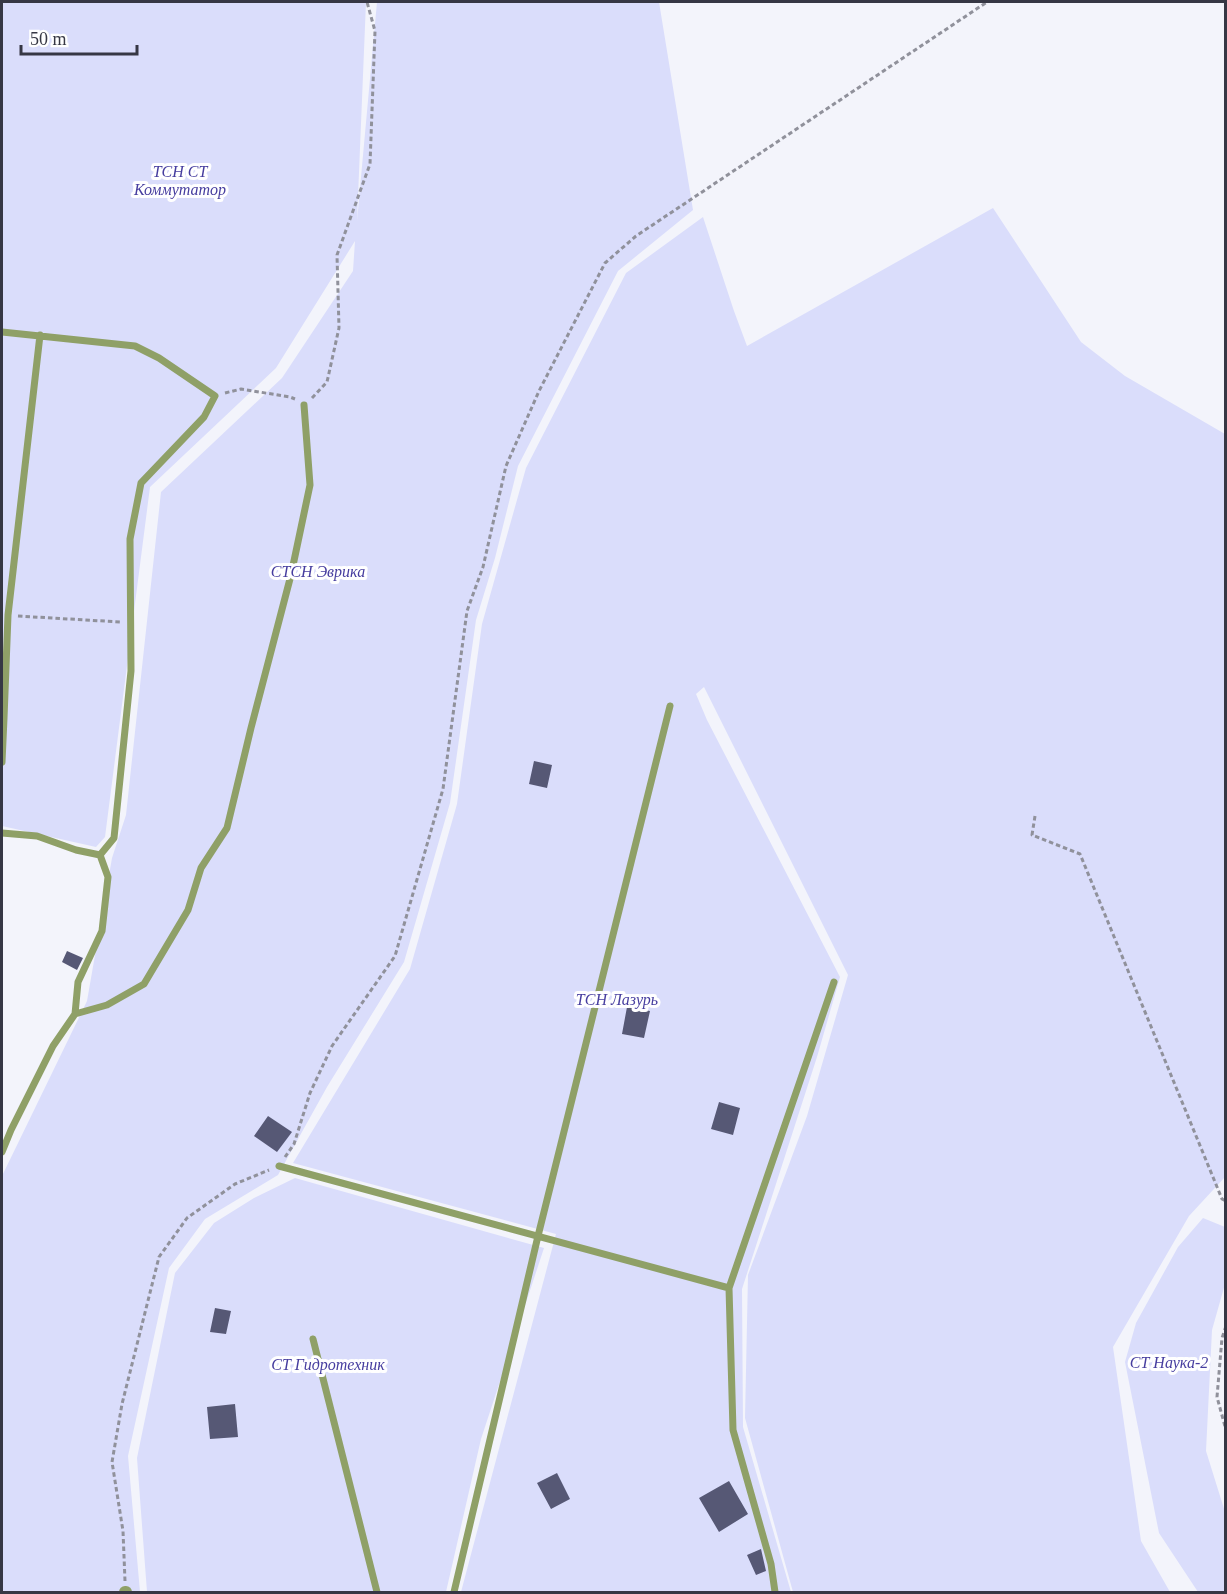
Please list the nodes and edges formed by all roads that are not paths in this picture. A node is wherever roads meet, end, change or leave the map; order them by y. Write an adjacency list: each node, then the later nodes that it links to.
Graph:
1 (2, 332): 2 (lane)
2 (40, 335): 5 (lane); 8 (lane)
3 (304, 405): 10 (lane)
4 (670, 706): 13 (lane)
5 (3, 718): 6 (lane)
6 (2, 762)
7 (2, 833): 8 (lane)
8 (100, 855): 10 (lane)
9 (834, 982): 14 (lane)
10 (75, 1014): 11 (lane)
11 (2, 1152)
12 (279, 1166): 13 (lane)
13 (538, 1236): 14 (lane); 17 (lane)
14 (729, 1288): 18 (lane)
15 (313, 1339): 16 (lane)
16 (377, 1593)
17 (454, 1593)
18 (775, 1593)

